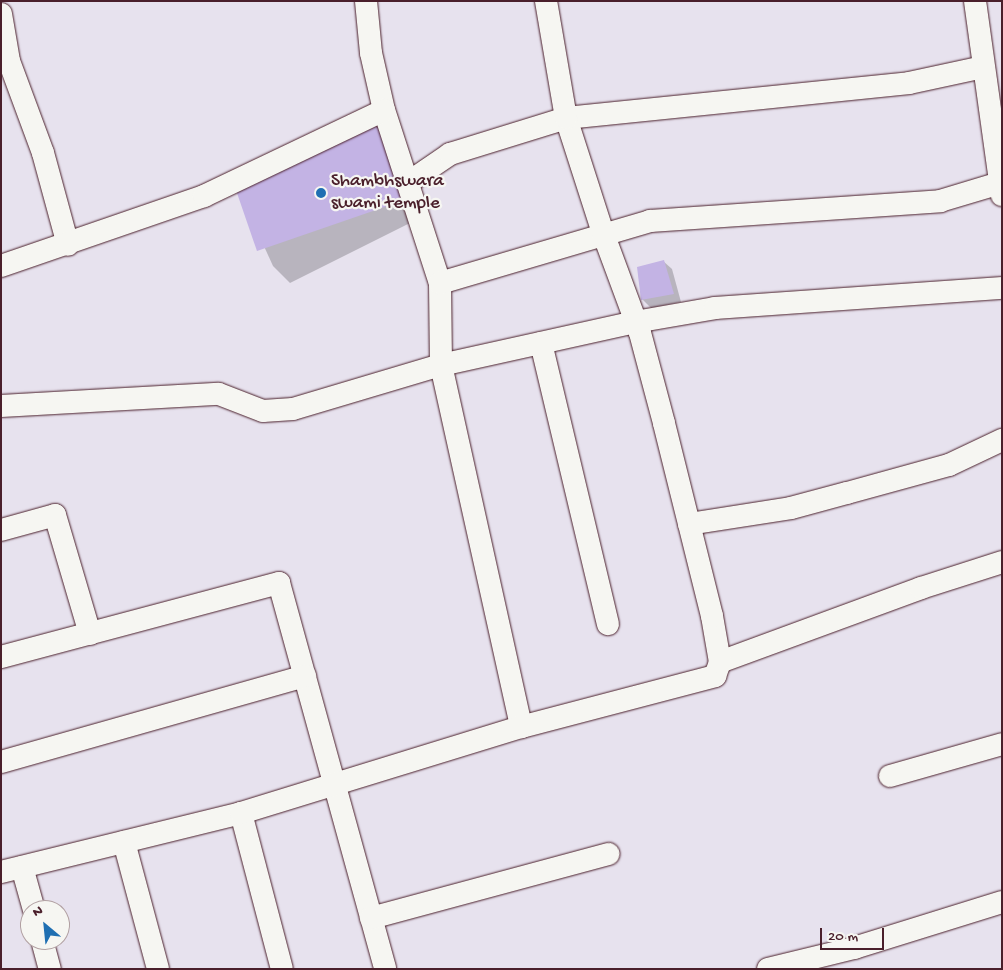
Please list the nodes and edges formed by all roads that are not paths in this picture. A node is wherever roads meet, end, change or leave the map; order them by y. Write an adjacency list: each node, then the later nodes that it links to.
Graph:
1 (366, 1): 6 (street)
2 (546, 1): 7 (street)
3 (975, 1): 5 (street)
4 (1, 14): 11 (street)
5 (983, 67): 7 (street); 9 (street)
6 (384, 110): 8 (street); 11 (street)
7 (566, 118): 8 (street); 10 (street)
8 (409, 182): 13 (street)
9 (1001, 189): 10 (street)
10 (603, 233): 13 (street); 15 (street)
11 (68, 245): 12 (street)
12 (1, 266)
13 (440, 283): 17 (street)
14 (1002, 288): 15 (street)
15 (636, 322): 16 (street); 20 (street)
16 (541, 343): 17 (street); 23 (street)
17 (441, 365): 18 (street); 28 (street)
18 (1, 406)
19 (1002, 440): 20 (street)
20 (689, 524): 26 (street)
21 (1, 530): 24 (street)
22 (1002, 562): 26 (street)
23 (608, 624)
24 (90, 634): 25 (street); 27 (street)
25 (1, 657)
26 (720, 662): 28 (street)
27 (306, 676): 30 (street); 32 (street)
28 (521, 727): 32 (street)
29 (1002, 744): 31 (street)
30 (1, 762)
31 (890, 776)
32 (336, 784): 33 (street); 39 (street)
33 (241, 812): 34 (street); 44 (street)
34 (124, 842): 36 (street); 43 (street)
35 (609, 854): 39 (street)
36 (12, 870): 37 (street)
37 (28, 900)
38 (1002, 902): 41 (street)
39 (371, 918): 45 (street)
40 (45, 950): 42 (street)
41 (795, 965): 46 (street)
42 (50, 969)
43 (158, 969)
44 (282, 969)
45 (385, 969)
46 (768, 969)

